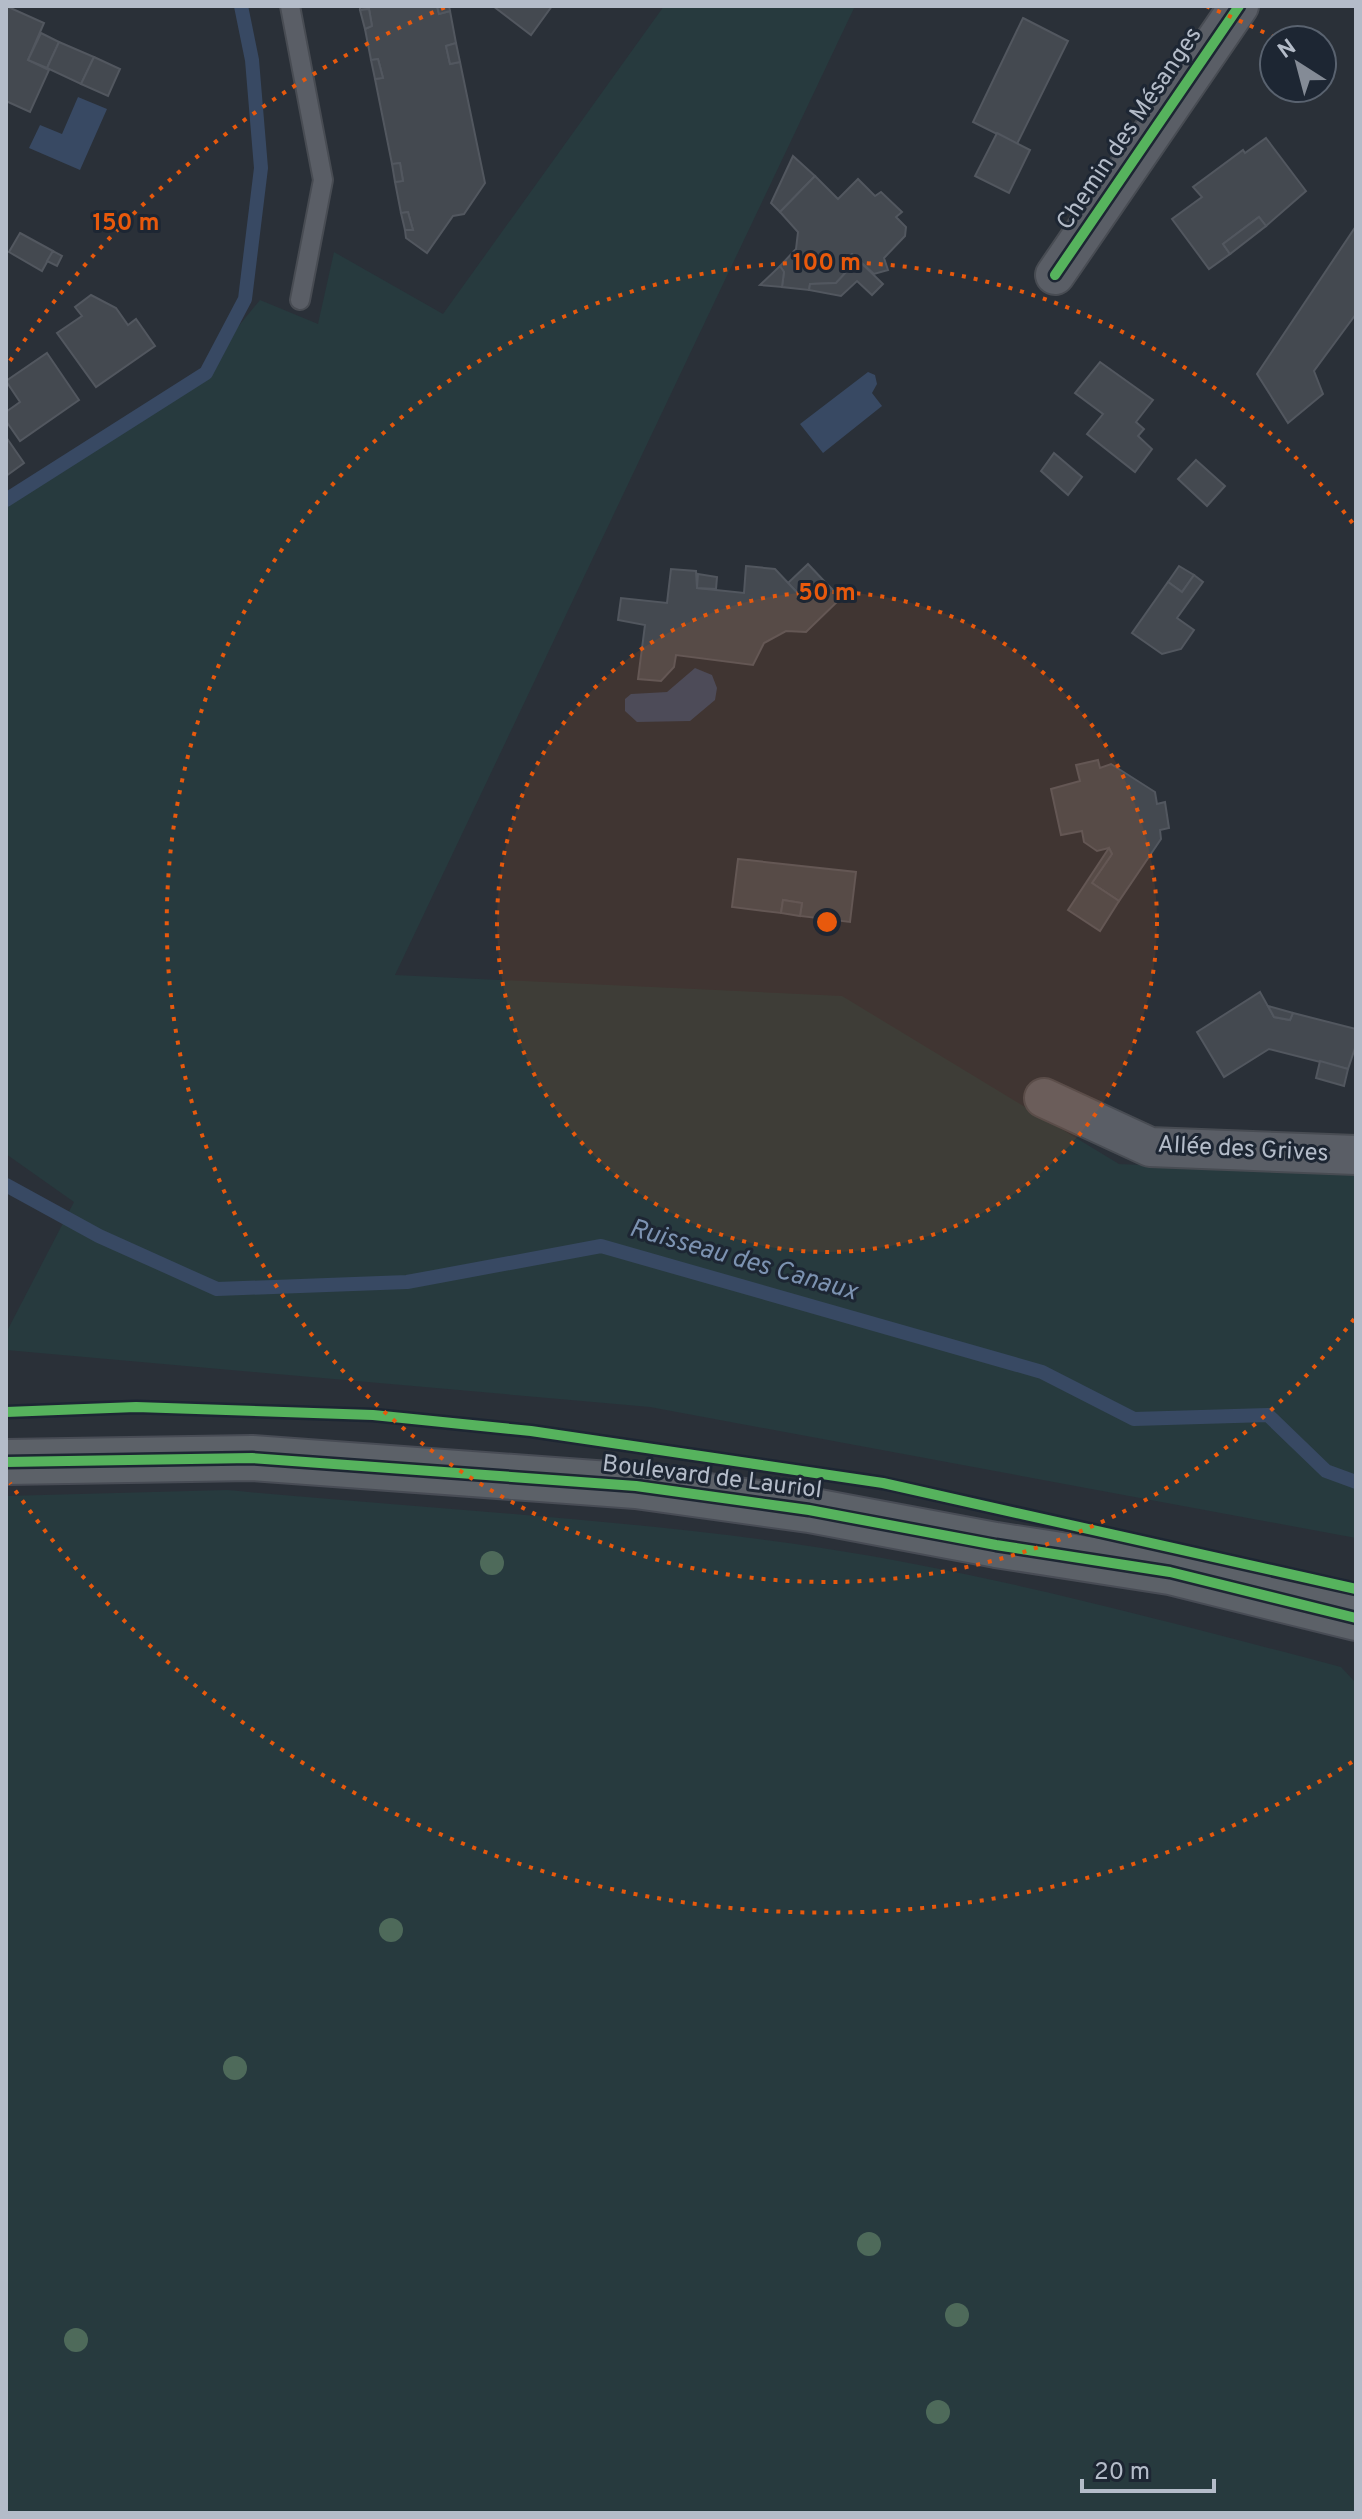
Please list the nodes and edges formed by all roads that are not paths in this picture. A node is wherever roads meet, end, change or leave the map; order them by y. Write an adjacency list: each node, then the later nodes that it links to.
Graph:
1 (290, 6): 4 (lane)
2 (1239, 6): 3 (street, Chemin des Mésanges)
3 (1055, 275)
4 (300, 300)
5 (1044, 1098): 6 (street, Allée des Grives)
6 (1356, 1155)
7 (6, 1462): 8 (main road, Boulevard de Lauriol)
8 (1356, 1618)

